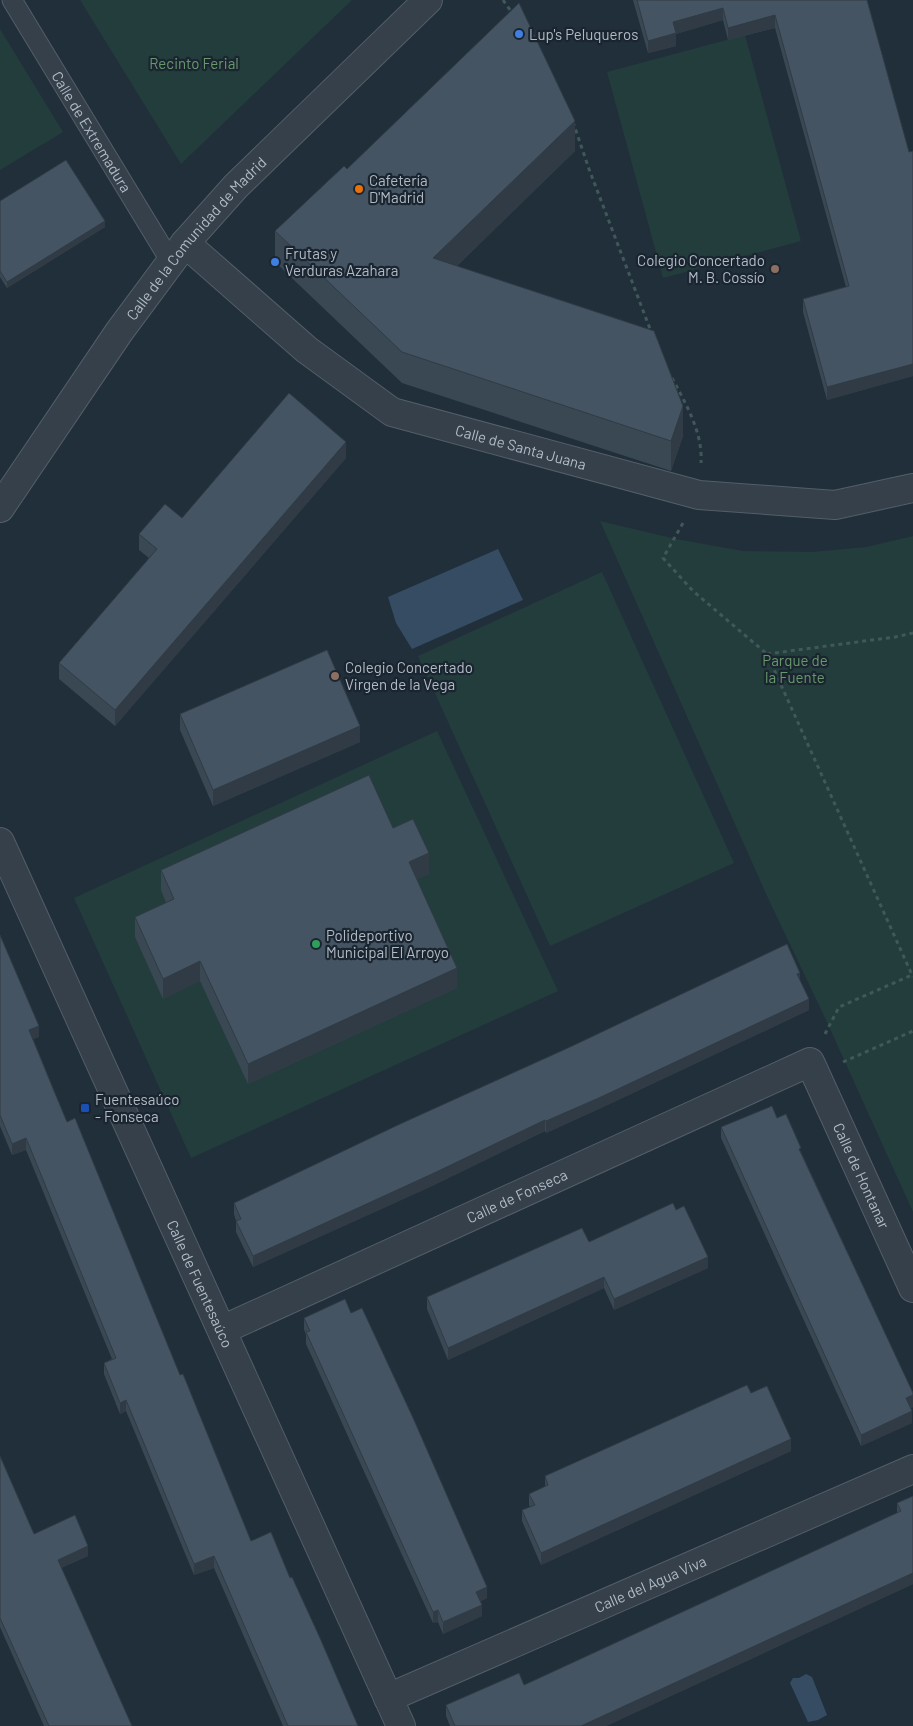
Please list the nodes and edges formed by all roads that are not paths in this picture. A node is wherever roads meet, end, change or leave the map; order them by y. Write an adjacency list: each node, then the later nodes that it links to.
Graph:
1 (12, 0): 3 (lane, Calle de Extremadura)
2 (428, 0): 3 (street, Calle de la Comunidad de Madrid)
3 (178, 252): 4 (street, Calle de Santa Juana); 5 (street, Calle de la Comunidad de Madrid)
4 (913, 488)
5 (0, 508)
6 (0, 842): 9 (street, Calle de Fuentesaúco)
7 (810, 1062): 8 (street, Calle de Hontanar); 9 (street, Calle de Fonseca)
8 (913, 1288)
9 (222, 1330): 11 (street, Calle de Fuentesaúco)
10 (913, 1469): 11 (street, Calle del Agua Viva)
11 (388, 1698): 12 (street, Calle de Fuentesaúco)
12 (401, 1726)

